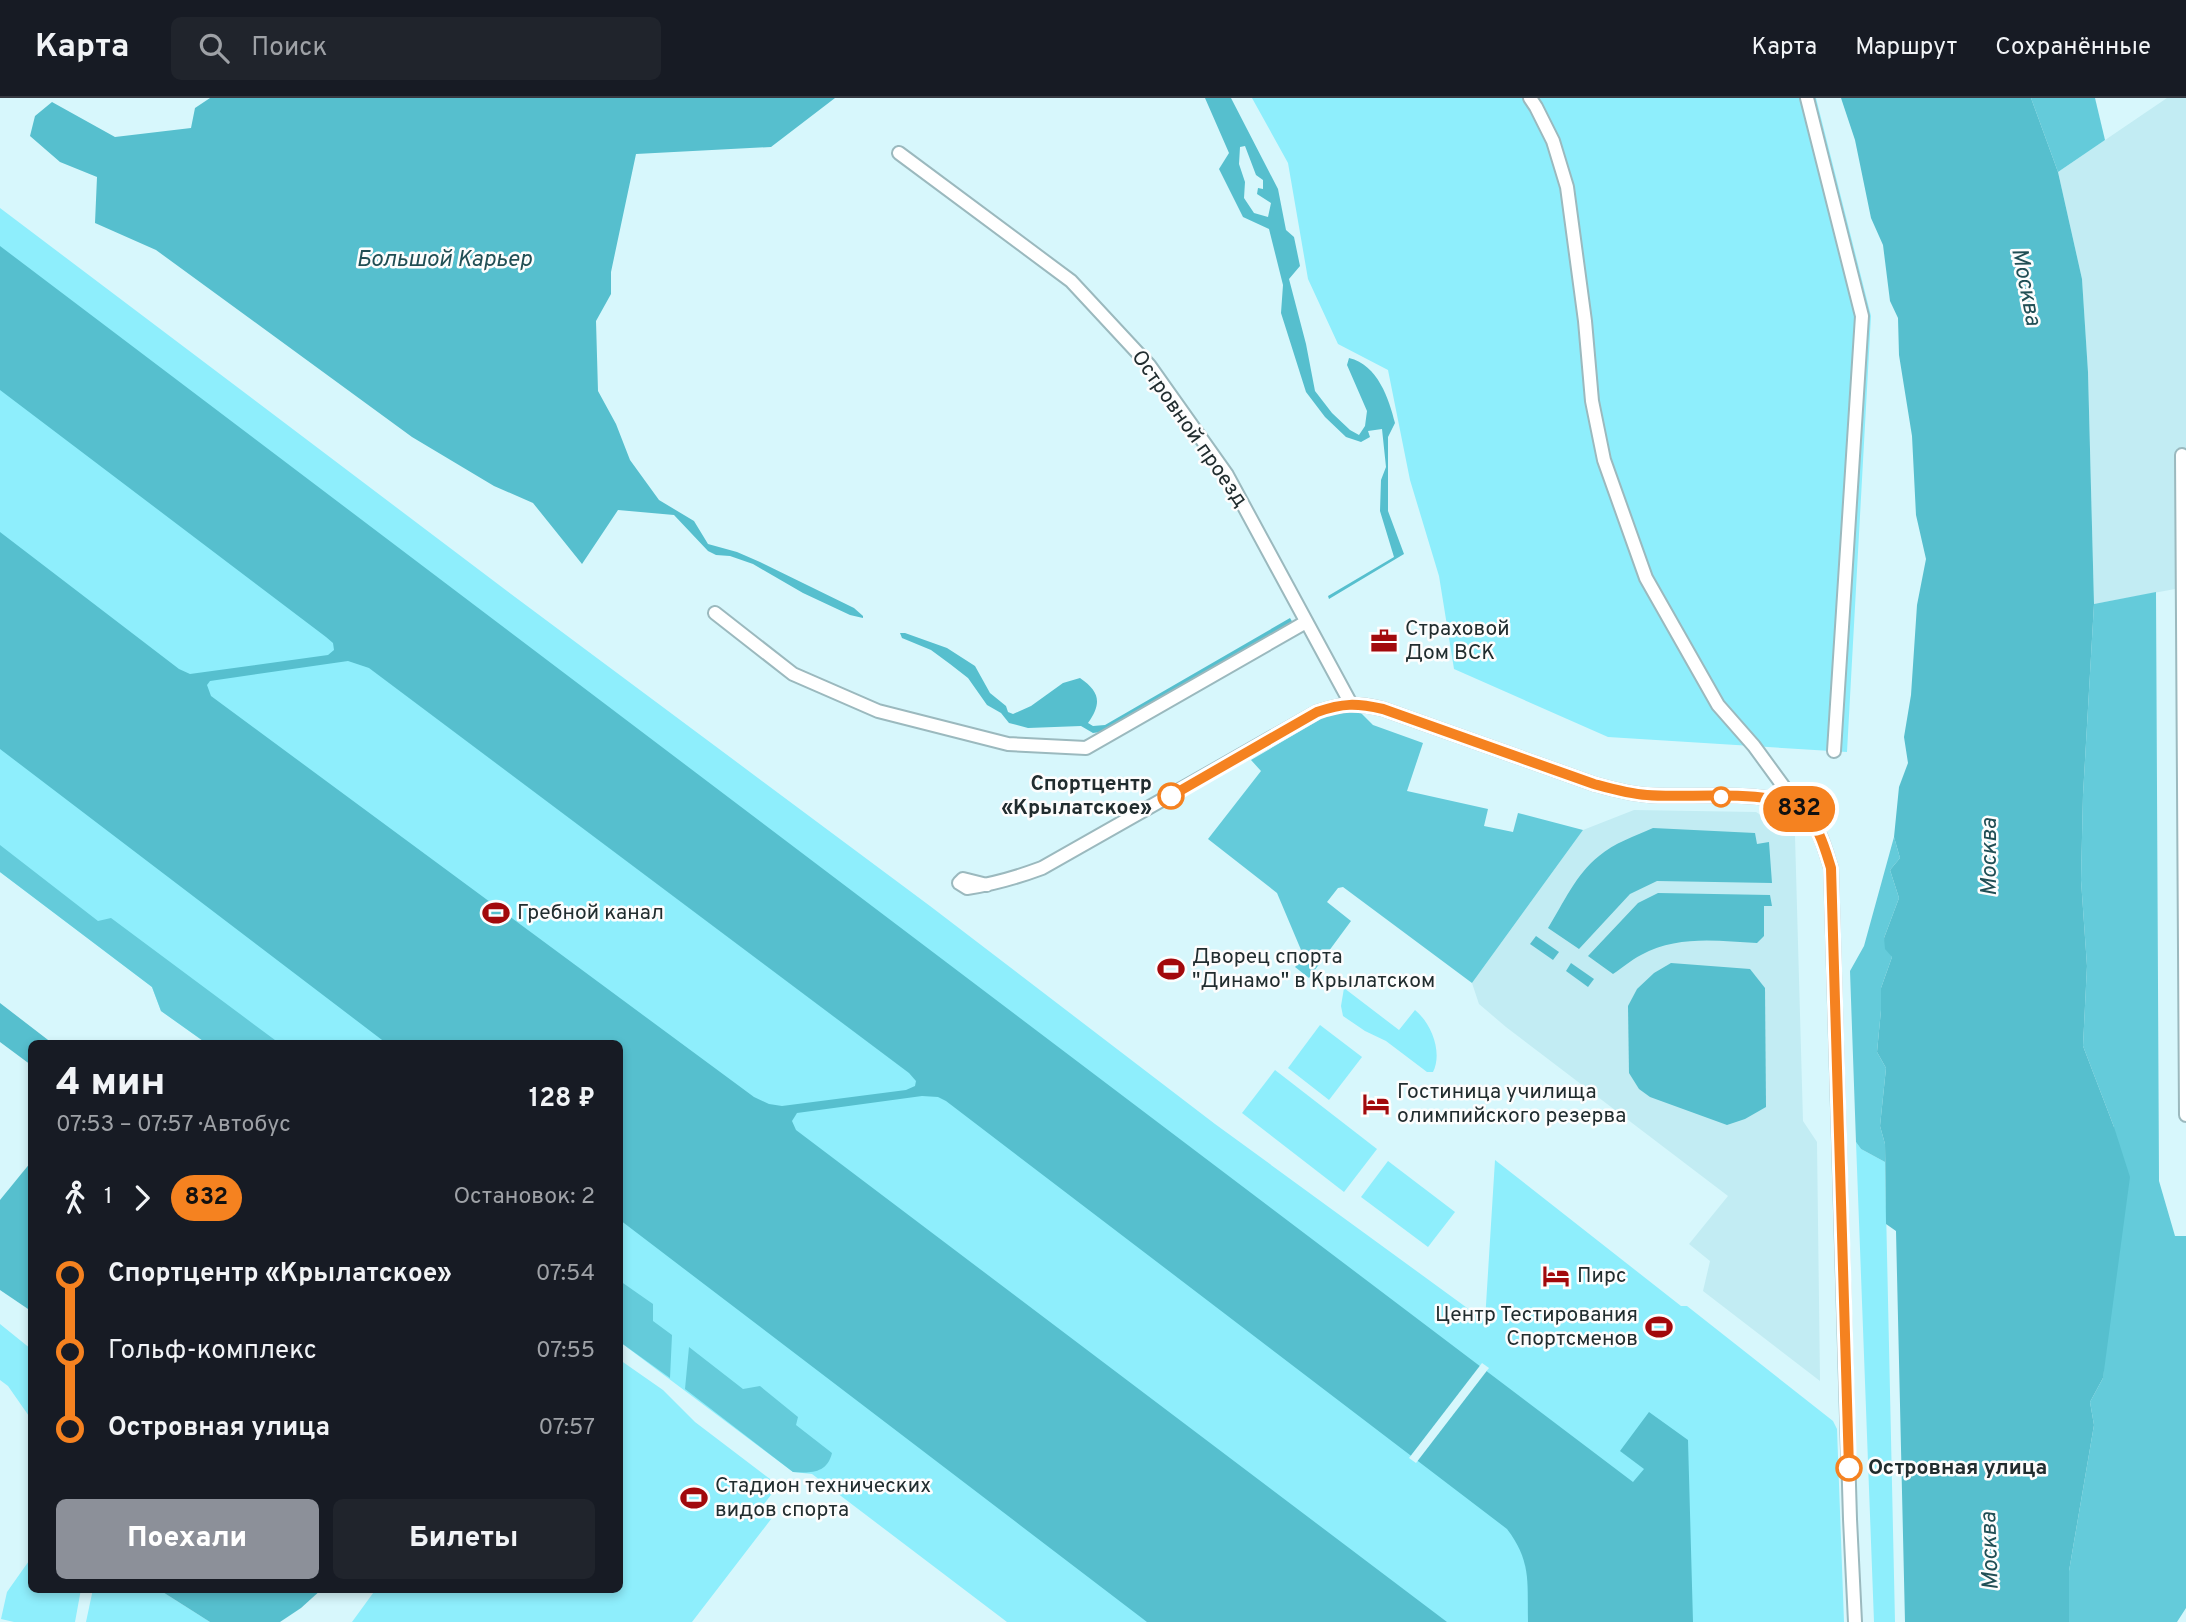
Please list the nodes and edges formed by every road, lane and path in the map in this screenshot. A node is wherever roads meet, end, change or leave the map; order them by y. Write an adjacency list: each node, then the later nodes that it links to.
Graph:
1 (1530, 98): 10 (street)
2 (1807, 98): 9 (street)
3 (900, 153): 6 (street, Островной проезд)
4 (2182, 455): 7 (street)
5 (715, 613): 6 (street)
6 (1306, 622): 8 (street, Островной проезд)
7 (2185, 681): 14 (street)
8 (1351, 704): 10 (street); 13 (street)
9 (1834, 751)
10 (1802, 811): 12 (street)
11 (1826, 830): 12 (street)
12 (1825, 848): 15 (street)
13 (967, 888)
14 (2186, 1115)
15 (1855, 1622)

